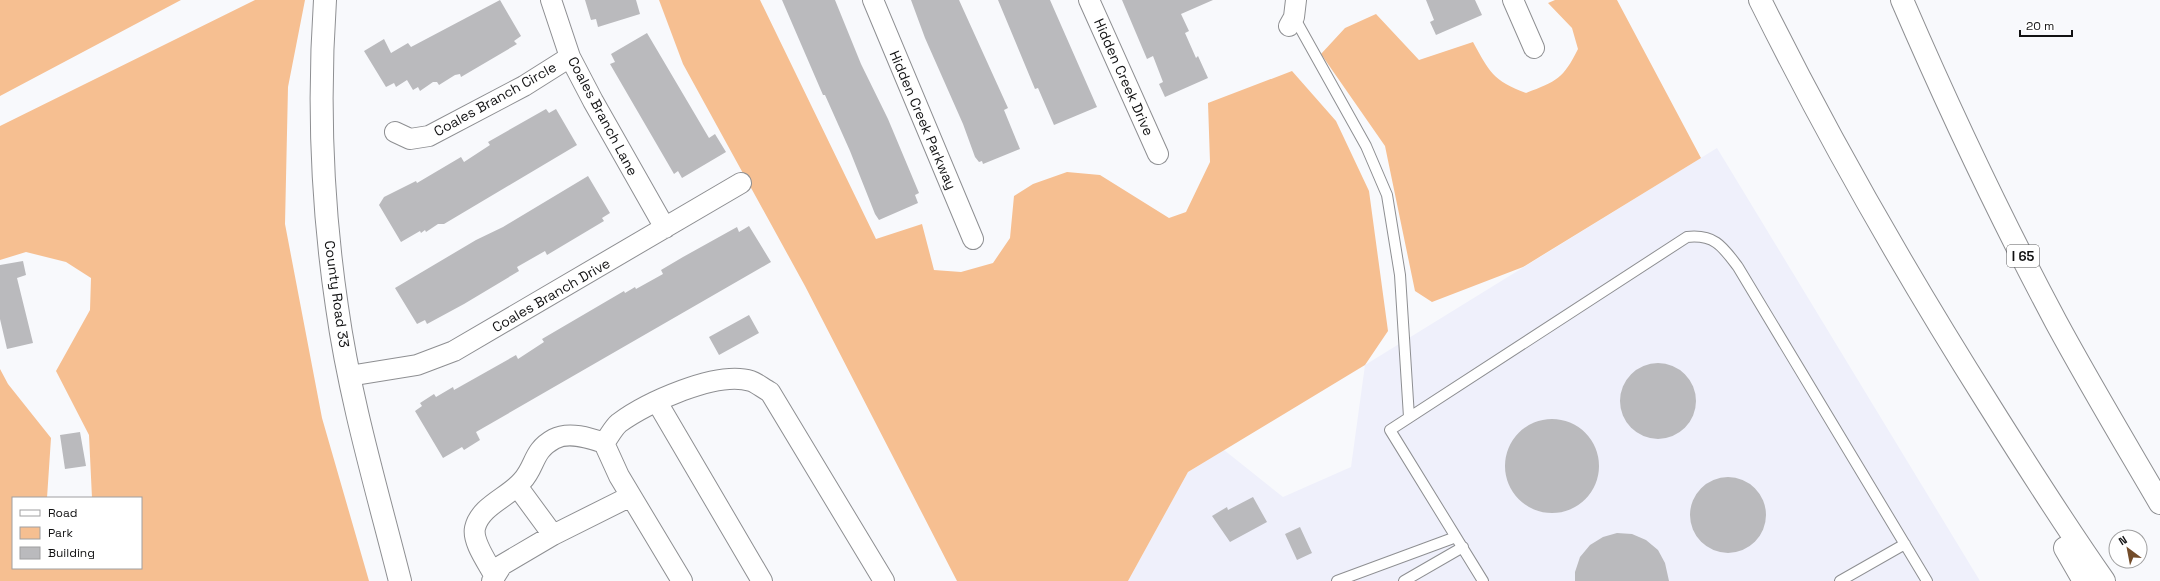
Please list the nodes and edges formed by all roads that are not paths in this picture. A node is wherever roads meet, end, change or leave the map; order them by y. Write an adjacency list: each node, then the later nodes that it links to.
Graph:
1 (325, 0): 17 (main road, County Road 33)
2 (551, 0): 10 (street, Coales Branch Lane)
3 (872, 0): 15 (street, Hidden Creek Parkway)
4 (1089, 0): 12 (street, Hidden Creek Drive)
5 (1513, 0): 9 (street)
6 (1760, 0): 16 (main road)
7 (1902, 0): 23 (main road, I 65)
8 (1293, 14): 19 (lane)
9 (1534, 48)
10 (570, 57): 11 (street, Coales Branch Circle); 14 (street, Coales Branch Lane)
11 (395, 132)
12 (1158, 154)
13 (741, 183): 14 (street, Coales Branch Drive)
14 (665, 228): 17 (street, Coales Branch Drive)
15 (973, 240)
16 (1928, 309): 38 (main road); 39 (main road)
17 (349, 376): 30 (main road, County Road 33)
18 (657, 402): 20 (street); 31 (street); 32 (street)
19 (1409, 417): 25 (lane); 26 (lane)
20 (604, 443): 21 (street); 22 (street)
21 (517, 486): 24 (street); 28 (street)
22 (631, 496): 24 (street); 29 (street)
23 (2160, 503)
24 (553, 536): 28 (street)
25 (1456, 537): 27 (lane); 33 (lane)
26 (1905, 544): 36 (lane); 37 (lane)
27 (1462, 547): 34 (lane); 35 (lane)
28 (493, 578)
29 (680, 580)
30 (400, 581)
31 (762, 581)
32 (884, 581)
33 (1337, 581)
34 (1404, 581)
35 (1483, 581)
36 (1840, 581)
37 (1927, 581)
38 (2084, 581)
39 (2104, 581)

